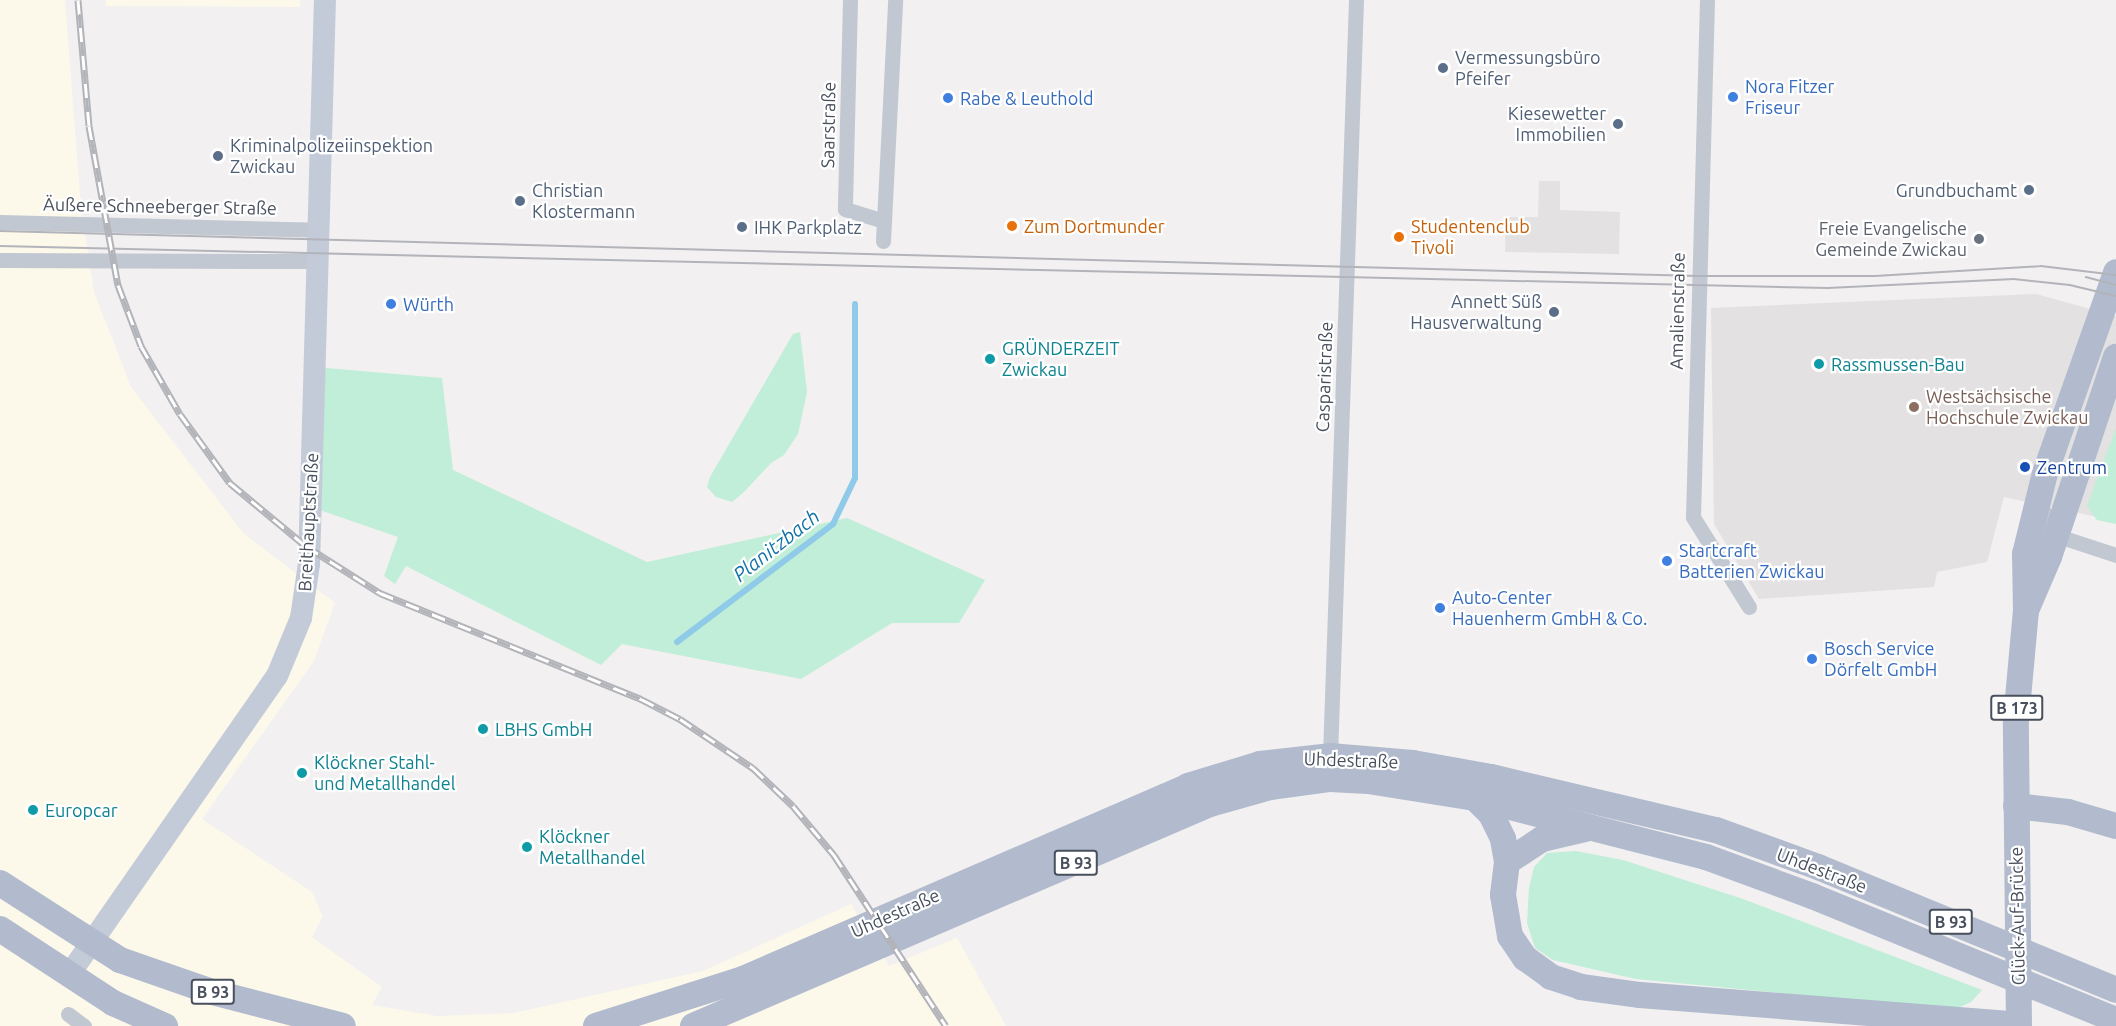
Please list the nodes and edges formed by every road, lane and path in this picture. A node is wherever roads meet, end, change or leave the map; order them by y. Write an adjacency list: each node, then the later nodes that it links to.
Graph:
1 (325, 0): 8 (main road, Breithauptstraße)
2 (850, 0): 6 (street, Saarstraße)
3 (895, 0): 6 (street)
4 (1356, 0): 19 (street, Casparistraße)
5 (1707, 0): 17 (street, Amalienstraße)
6 (884, 221): 9 (street)
7 (0, 222): 8 (street, Äußere Schneeberger Straße)
8 (319, 230): 11 (main road, Breithauptstraße)
9 (883, 241)
10 (0, 260): 11 (street)
11 (318, 261): 27 (main road, Breithauptstraße)
12 (2116, 272): 14 (main road, B 173)
13 (2116, 357): 15 (main road, B 173)
14 (2038, 499): 15 (street); 18 (main road, B 173)
15 (2055, 536): 16 (street); 18 (main road, B 173)
16 (2116, 555)
17 (1749, 608)
18 (2026, 611): 21 (main road, B 173)
19 (1330, 756): 29 (main road, Uhdestraße / B 93); 35 (main road, Uhdestraße / B 93)
20 (1475, 798): 23 (main road, Uhdestraße / B 93); 24 (main road); 36 (main road, Uhdestraße / B 93)
21 (2016, 806): 22 (main road); 37 (main road, Glück-Auf-Brücke / B 173)
22 (2116, 826)
23 (1593, 827): 24 (main road); 31 (main road, Uhdestraße / B 93)
24 (1507, 862): 37 (main road)
25 (0, 883): 27 (main road, B 93)
26 (0, 929): 28 (main road)
27 (89, 942): 28 (main road, Breithauptstraße); 34 (main road, B 93)
28 (69, 975): 33 (main road)
29 (2116, 990)
30 (68, 1014): 32 (street)
31 (2116, 1020)
32 (84, 1026)
33 (165, 1026)
34 (343, 1026)
35 (596, 1026)
36 (693, 1026)
37 (2019, 1026)

